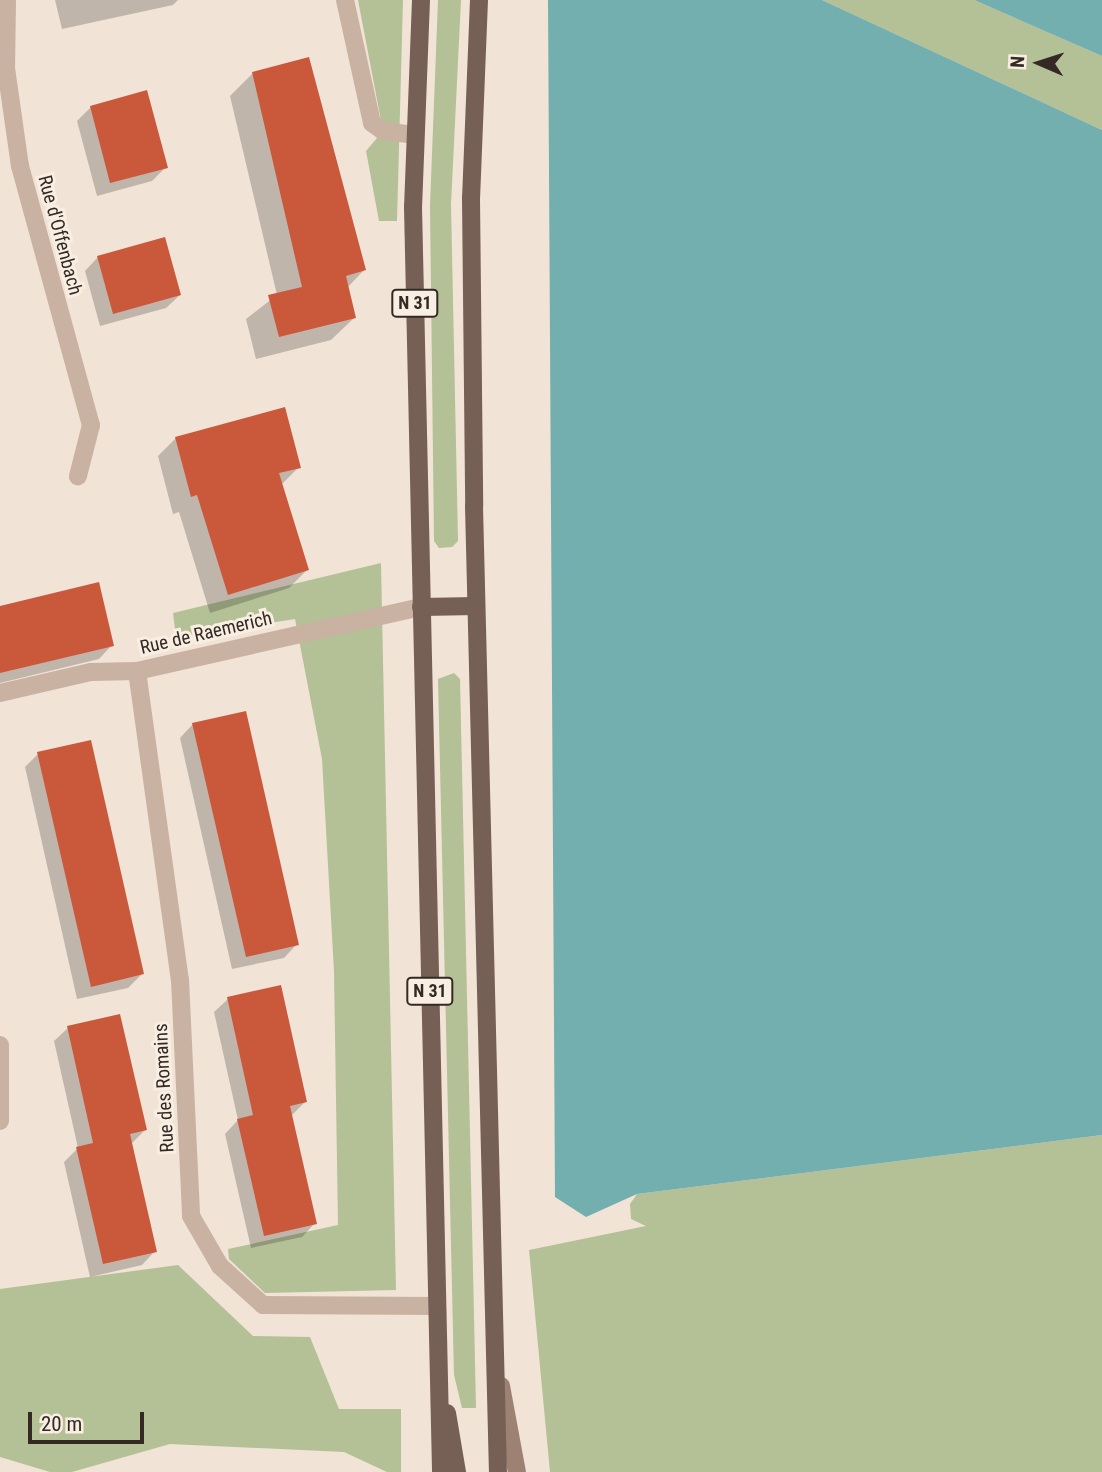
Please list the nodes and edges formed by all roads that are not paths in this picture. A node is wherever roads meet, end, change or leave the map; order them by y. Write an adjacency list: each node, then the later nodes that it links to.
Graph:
1 (7, 0): 6 (street, Rue d'Offenbach)
2 (345, 0): 5 (street)
3 (421, 0): 5 (main road, N 31)
4 (480, 0): 7 (main road)
5 (415, 135): 8 (main road, N 31)
6 (78, 476)
7 (476, 606): 8 (main road); 14 (main road)
8 (421, 607): 9 (street, Rue de Raemerich); 13 (main road, N 31)
9 (137, 671): 10 (street, Rue de Raemerich); 13 (street, Rue des Romains)
10 (0, 693)
11 (0, 1045): 12 (street)
12 (0, 1121)
13 (437, 1306): 15 (main road, N 31)
14 (495, 1352): 18 (main road); 19 (main road)
15 (438, 1376): 16 (main road, N 31); 17 (main road, N 31)
16 (441, 1472)
17 (457, 1472)
18 (498, 1472)
19 (517, 1472)

